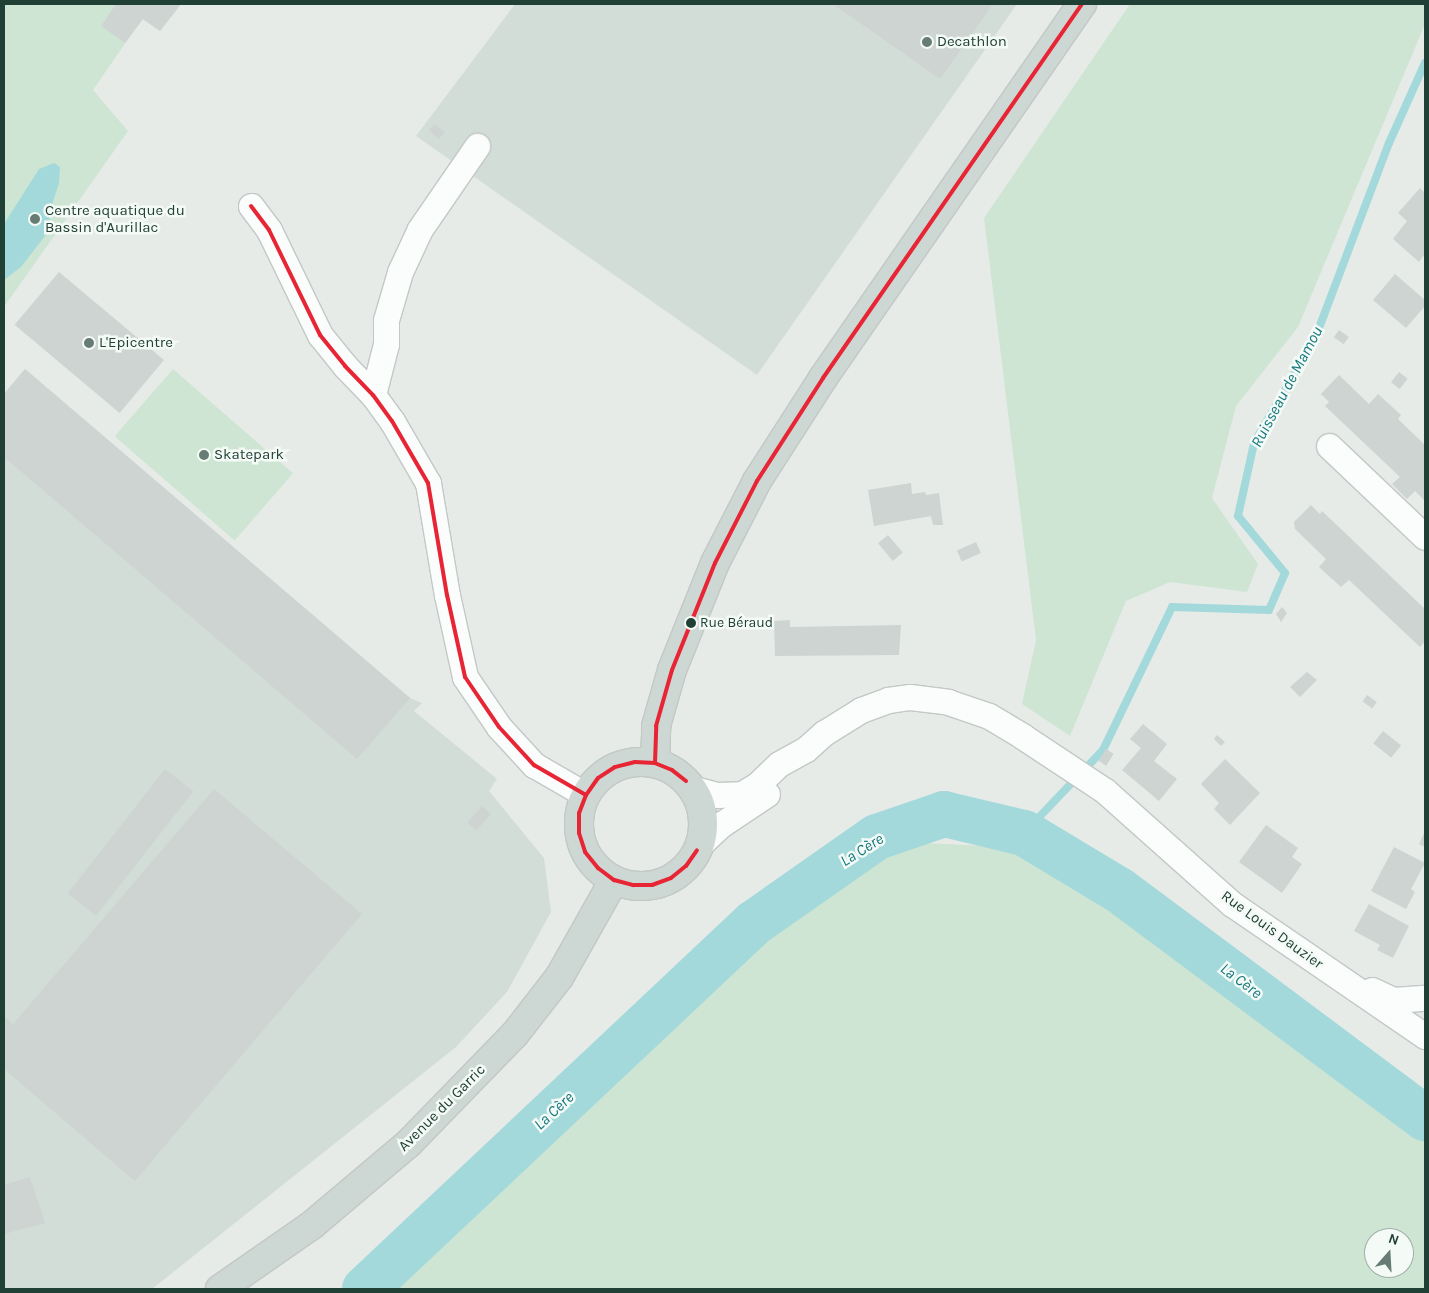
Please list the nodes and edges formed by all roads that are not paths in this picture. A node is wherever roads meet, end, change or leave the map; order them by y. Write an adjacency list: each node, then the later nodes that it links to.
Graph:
1 (1082, 4): 8 (main road)
2 (477, 146): 4 (street)
3 (250, 206): 4 (street)
4 (373, 395): 10 (street)
5 (1328, 446): 6 (street)
6 (1425, 537)
7 (806, 749): 9 (street); 11 (street); 13 (street, Rue Louis Dauzier)
8 (655, 763): 9 (main road); 10 (main road)
9 (691, 788): 11 (main road)
10 (586, 794): 12 (main road)
11 (698, 846): 12 (main road)
12 (614, 880): 16 (main road, Avenue du Garric)
13 (1320, 965): 14 (street); 15 (street, Rue Louis Dauzier)
14 (1425, 998)
15 (1425, 1036)
16 (220, 1289)

